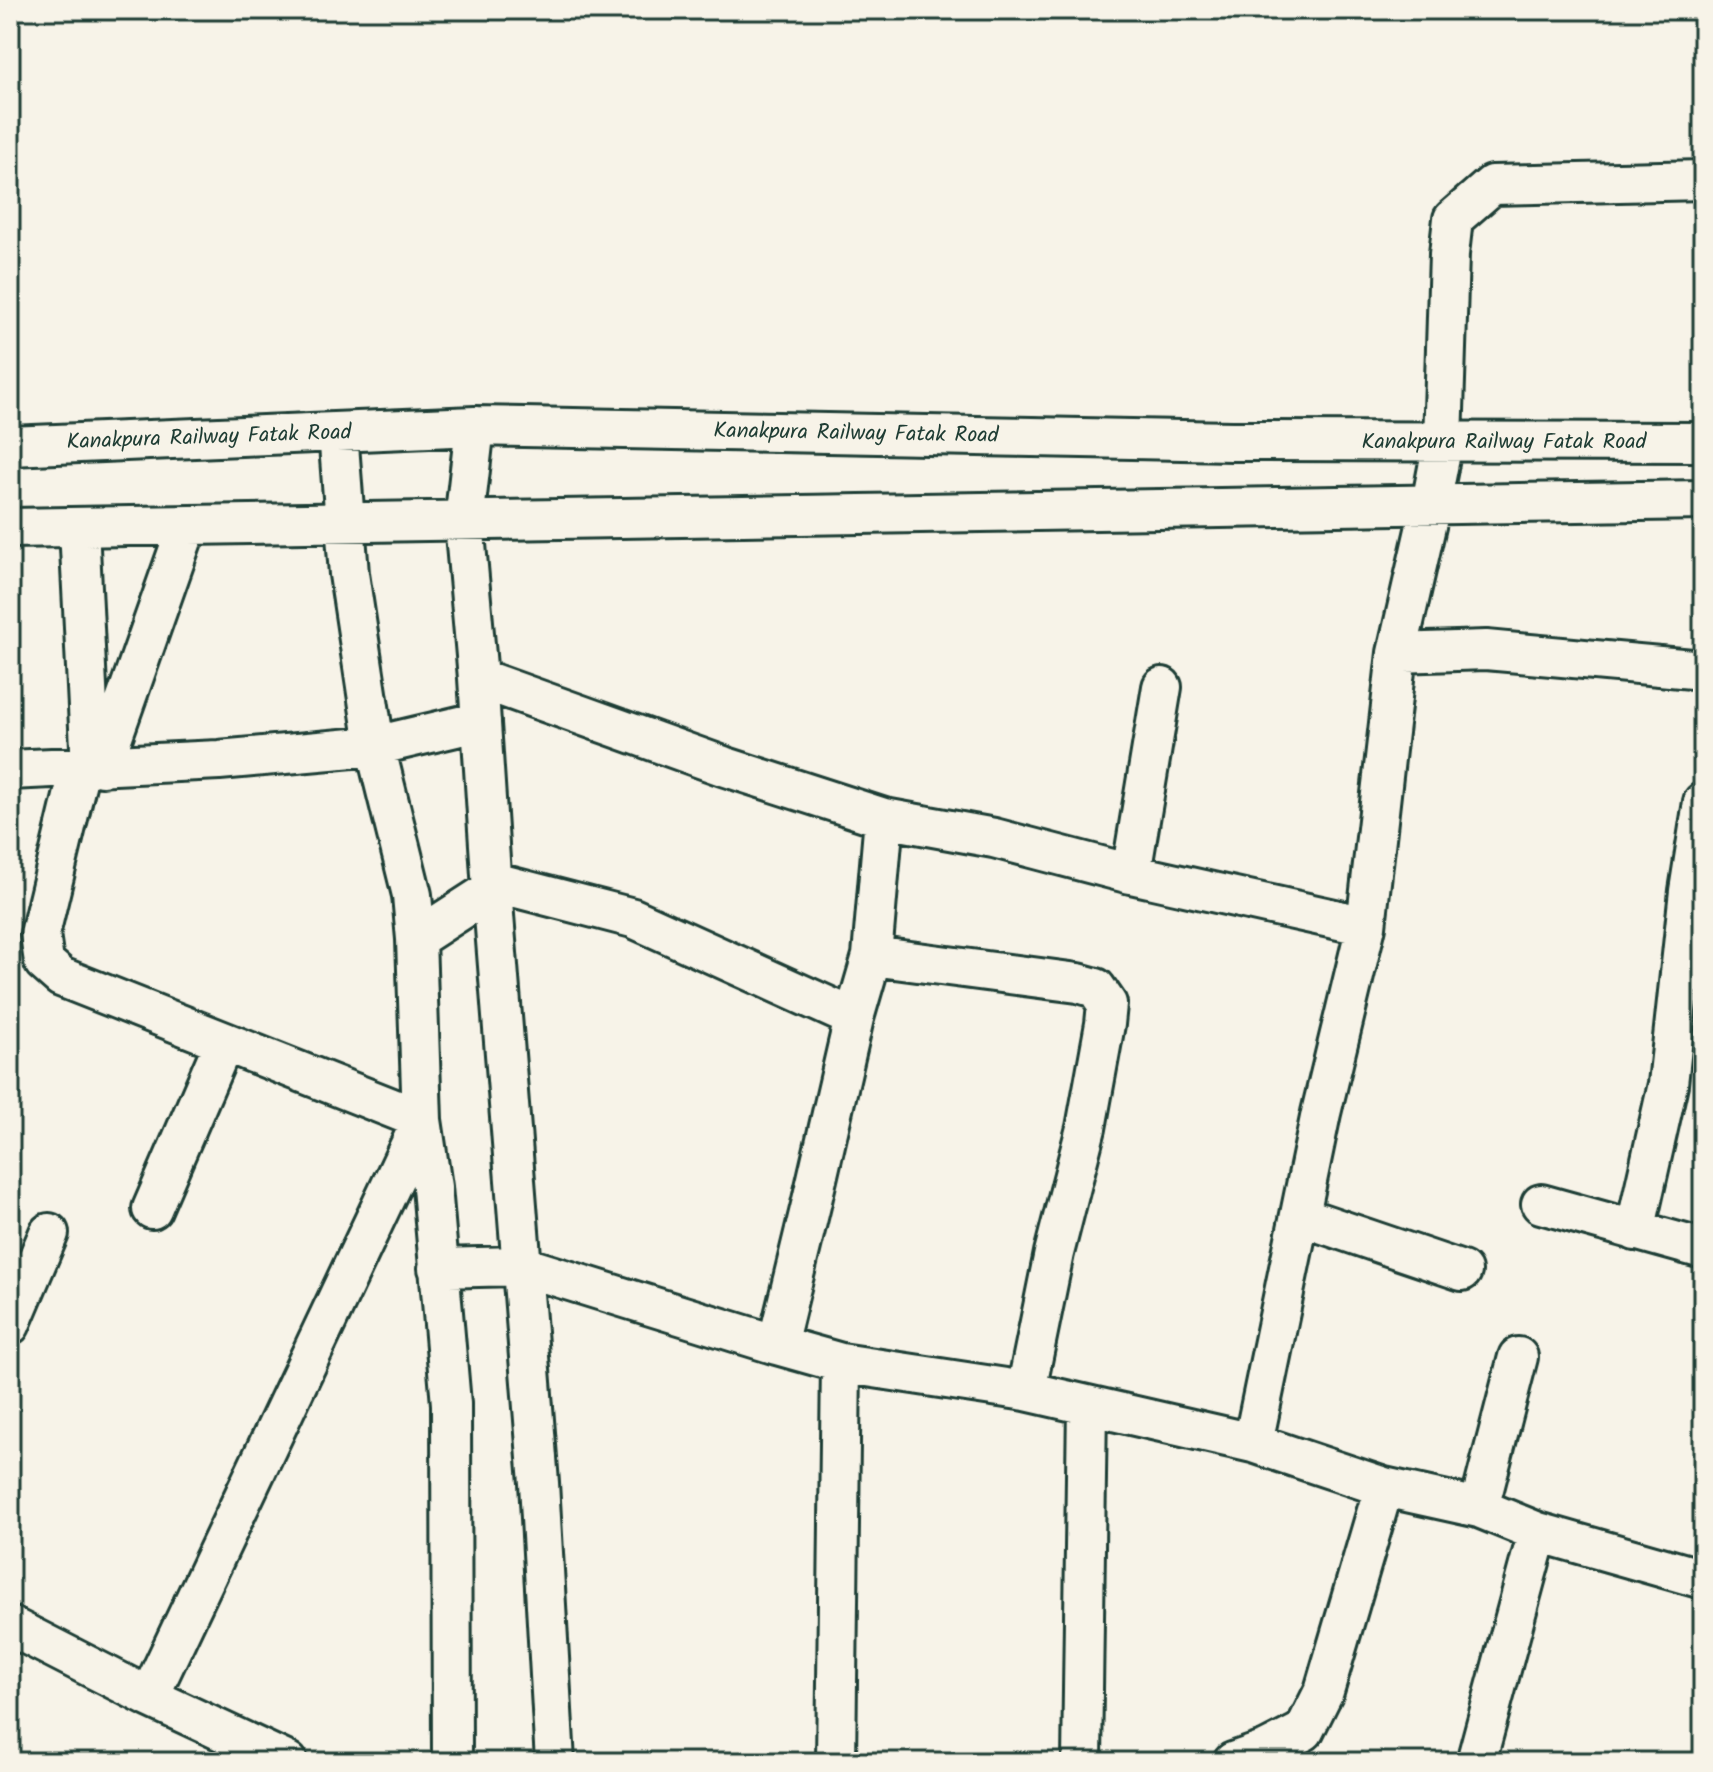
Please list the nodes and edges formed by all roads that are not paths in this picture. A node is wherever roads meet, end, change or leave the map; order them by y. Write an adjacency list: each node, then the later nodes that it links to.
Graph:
1 (1703, 180): 4 (street)
2 (475, 426): 3 (street, Kanakpura Railway Fatak Road); 4 (street, Kanakpura Railway Fatak Road); 9 (street)
3 (338, 432): 6 (street, Kanakpura Railway Fatak Road); 10 (street)
4 (1443, 442): 5 (street, Kanakpura Railway Fatak Road); 8 (street)
5 (1703, 442)
6 (10, 446)
7 (1703, 500): 8 (street)
8 (1431, 504): 9 (street); 14 (street)
9 (464, 522): 10 (street); 16 (street)
10 (345, 524): 11 (street); 19 (street)
11 (187, 526): 13 (street); 20 (street)
12 (10, 528): 13 (street)
13 (79, 528): 20 (street)
14 (1397, 653): 15 (street); 26 (street)
15 (1703, 670)
16 (478, 678): 18 (street); 23 (street)
17 (1162, 687): 24 (street)
18 (481, 721): 19 (street); 25 (street)
19 (375, 746): 20 (street); 27 (street)
20 (91, 767): 21 (street); 31 (street)
21 (10, 770)
22 (1703, 802): 30 (street)
23 (884, 818): 24 (street); 28 (street)
24 (1131, 874): 26 (street)
25 (492, 890): 27 (street); 29 (street); 39 (street)
26 (1366, 926): 35 (street)
27 (416, 939): 32 (street)
28 (872, 956): 29 (street); 46 (street)
29 (854, 1018): 43 (street)
30 (1688, 1038): 36 (street)
31 (224, 1042): 32 (street); 34 (street)
32 (422, 1120): 40 (street); 54 (street)
33 (1541, 1204): 36 (street)
34 (152, 1209)
35 (1300, 1216): 41 (street); 48 (street)
36 (1635, 1231): 38 (street)
37 (49, 1233): 42 (street)
38 (1703, 1249)
39 (522, 1266): 40 (street); 43 (street); 57 (street)
40 (438, 1268): 56 (street)
41 (1462, 1271)
42 (10, 1325)
43 (777, 1345): 45 (street)
44 (1518, 1357): 50 (street)
45 (841, 1363): 46 (street); 58 (street)
46 (1026, 1391): 47 (street)
47 (1087, 1405): 48 (street); 59 (street)
48 (1253, 1443): 49 (street)
49 (1384, 1487): 50 (street); 60 (street)
50 (1479, 1508): 51 (street)
51 (1538, 1532): 52 (street); 61 (street)
52 (1703, 1579)
53 (10, 1626): 54 (street)
54 (149, 1697): 55 (street)
55 (288, 1762)
56 (452, 1762)
57 (555, 1762)
58 (836, 1762)
59 (1082, 1762)
60 (1233, 1762)
61 (1476, 1762)

